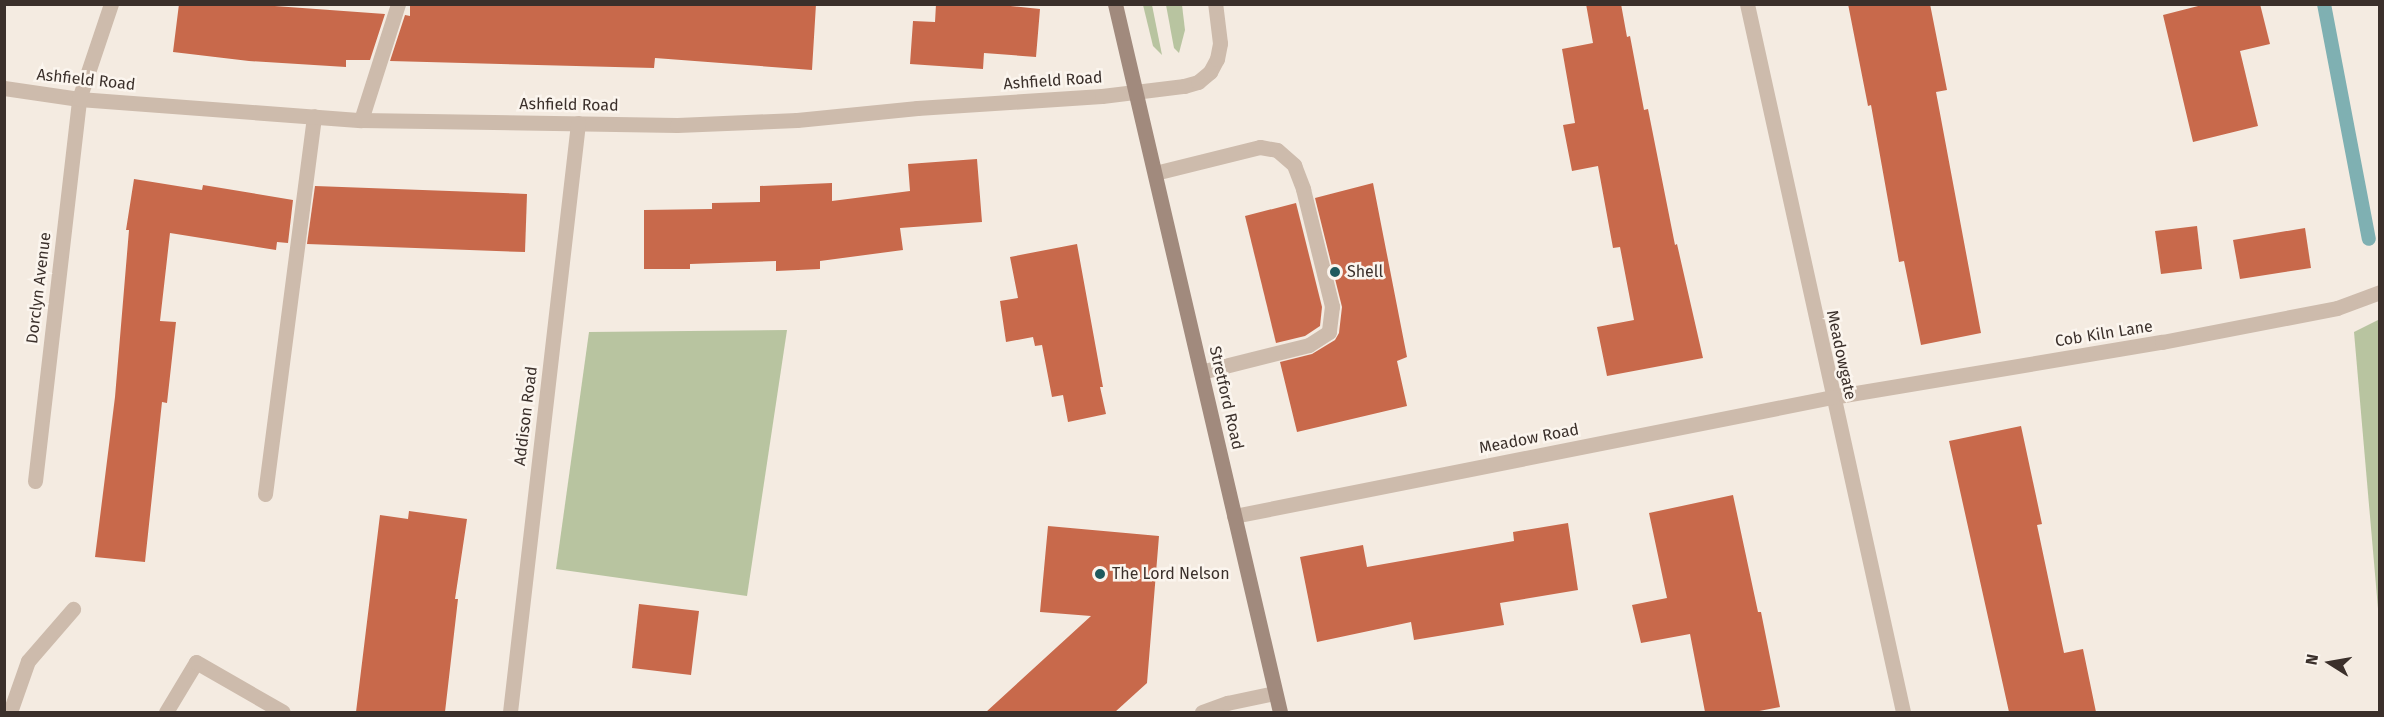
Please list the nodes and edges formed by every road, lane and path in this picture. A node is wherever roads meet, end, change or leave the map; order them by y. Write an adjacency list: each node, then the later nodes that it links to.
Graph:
1 (111, 4): 8 (street, Dorclyn Avenue)
2 (398, 4): 10 (street)
3 (1115, 4): 7 (main road, Stretford Road)
4 (1215, 4): 7 (street)
5 (1747, 4): 15 (street, Meadowgate)
6 (4, 88): 8 (street, Ashfield Road)
7 (1134, 93): 11 (street, Ashfield Road); 12 (main road, Stretford Road)
8 (79, 99): 9 (street, Ashfield Road); 16 (street, Dorclyn Avenue)
9 (314, 116): 10 (street, Ashfield Road); 17 (street)
10 (361, 120): 11 (street, Ashfield Road)
11 (578, 123): 24 (street, Addison Road)
12 (1155, 173): 14 (main road, Stretford Road); 14 (street)
13 (2379, 292): 15 (street, Cob Kiln Lane)
14 (1201, 372): 18 (main road, Stretford Road)
15 (1832, 397): 18 (street, Meadow Road); 27 (street, Meadowgate)
16 (35, 481)
17 (265, 494)
18 (1234, 516): 20 (main road, Stretford Road)
19 (73, 609): 21 (street)
20 (1275, 693): 25 (street); 26 (main road, Stretford Road)
21 (10, 712)
22 (166, 712): 23 (street)
23 (283, 712)
24 (510, 712)
25 (1202, 712)
26 (1280, 712)
27 (1903, 712)

